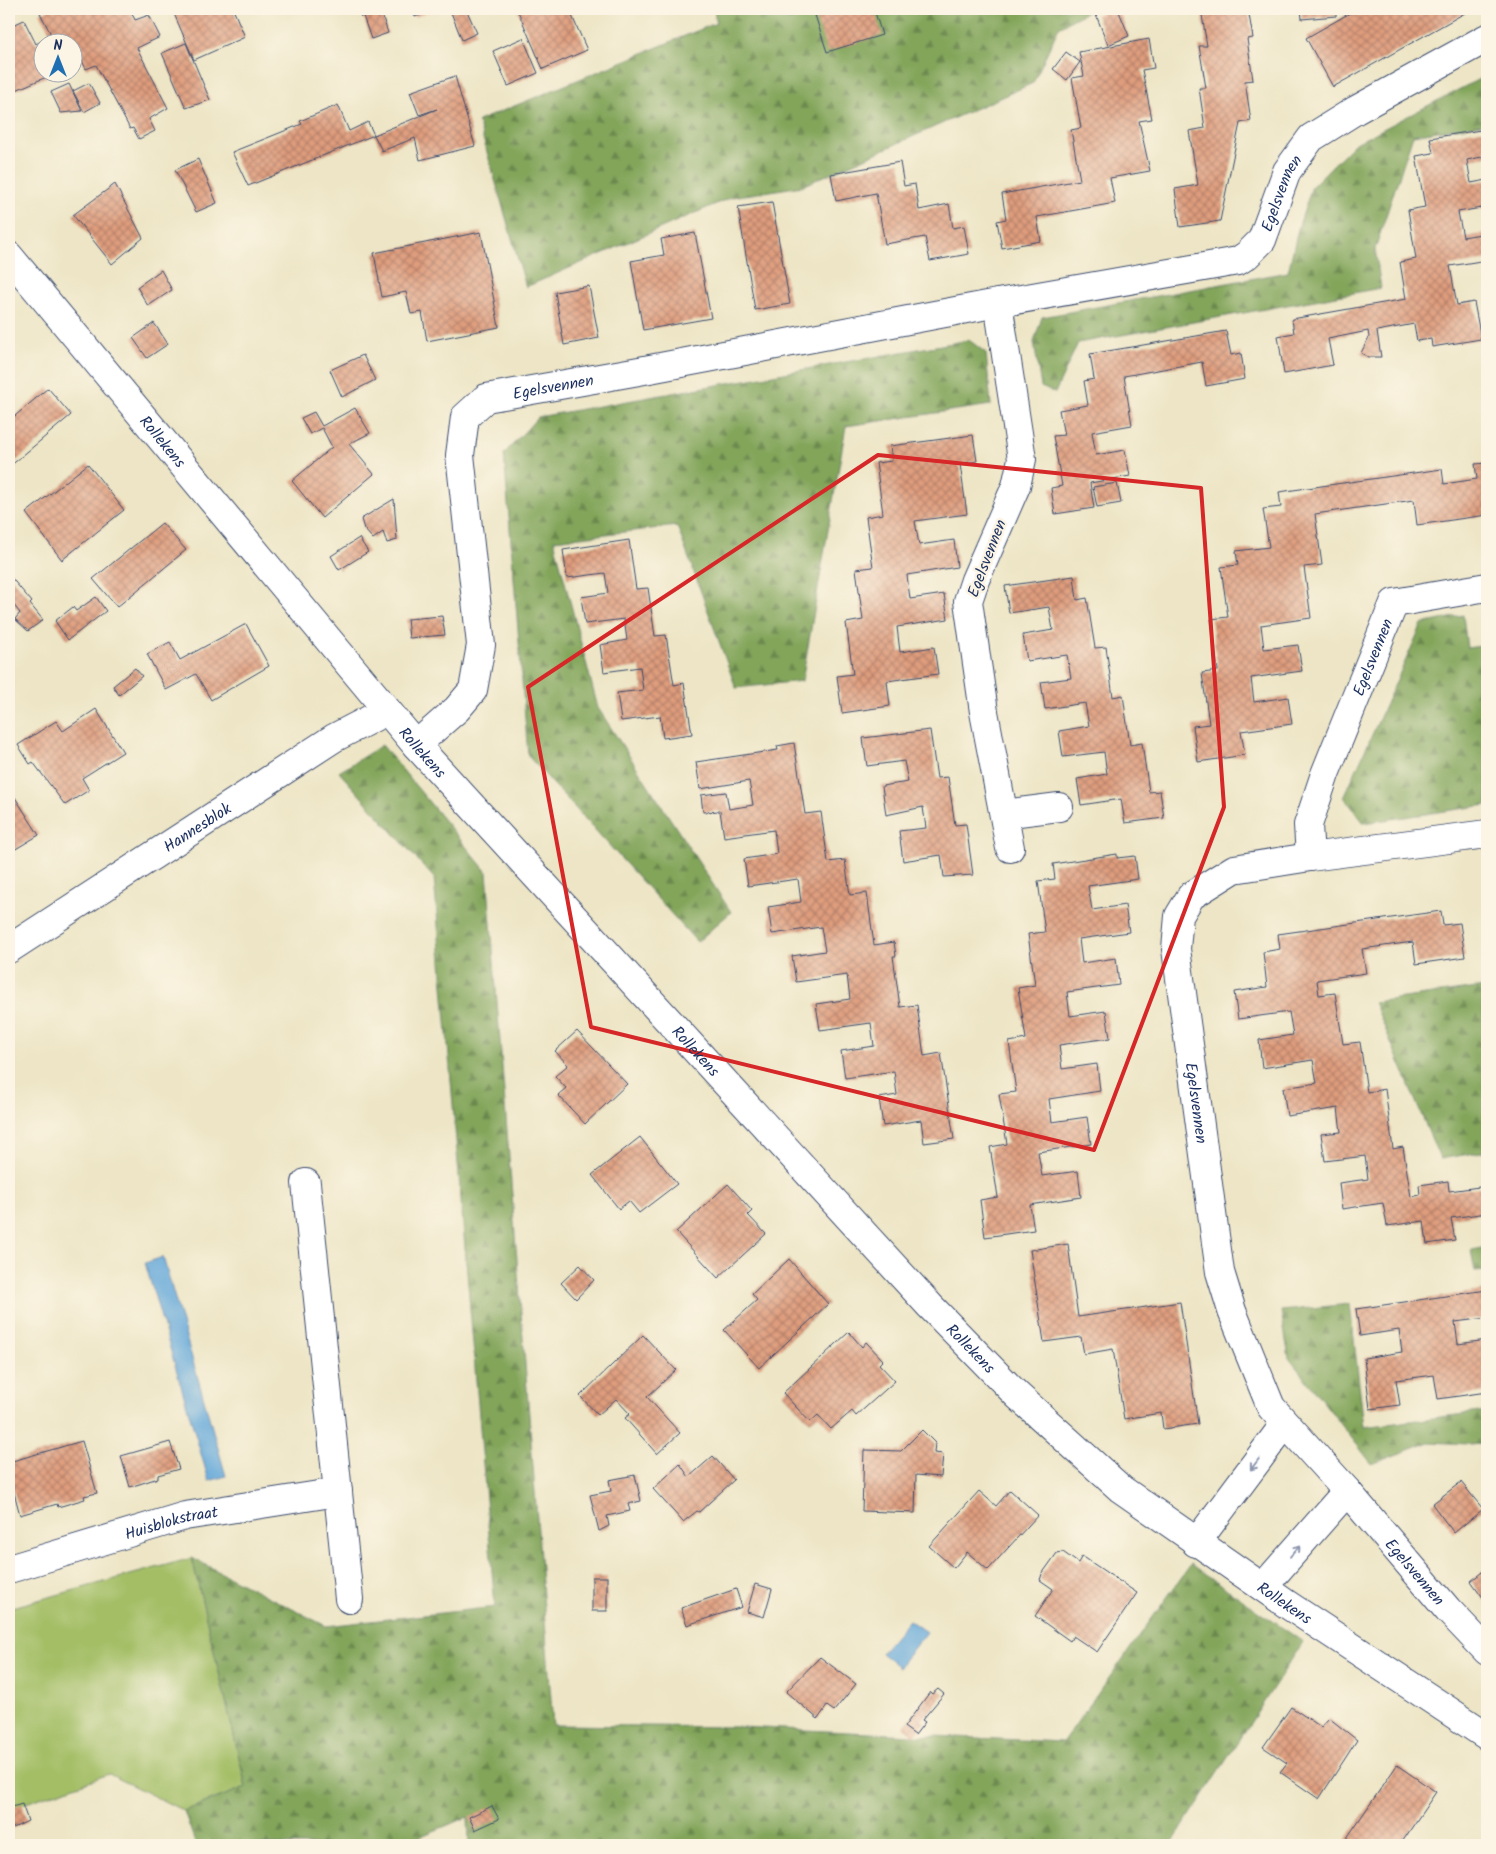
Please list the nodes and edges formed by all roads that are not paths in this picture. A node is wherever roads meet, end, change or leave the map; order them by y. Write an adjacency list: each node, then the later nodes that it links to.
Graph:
1 (1487, 38): 3 (street, Egelsvennen)
2 (9, 256): 5 (street, Rollekens)
3 (998, 303): 6 (street, Egelsvennen); 8 (street, Egelsvennen)
4 (1487, 587): 11 (street, Egelsvennen)
5 (386, 710): 6 (street, Rollekens); 12 (street, Hannesblok)
6 (416, 745): 17 (street, Rollekens)
7 (1058, 807): 8 (street)
8 (1004, 814): 10 (street, Egelsvennen)
9 (1487, 834): 11 (street, Egelsvennen)
10 (1010, 848)
11 (1310, 857): 14 (street, Egelsvennen)
12 (9, 949)
13 (306, 1183): 16 (street)
14 (1284, 1425): 15 (street, Egelsvennen); 17 (street, one-way to 17)
15 (1347, 1491): 19 (street, one-way to 15); 21 (street, Egelsvennen)
16 (338, 1492): 18 (street, Huisblokstraat); 20 (street)
17 (1196, 1543): 19 (street, Rollekens)
18 (9, 1569)
19 (1262, 1587): 22 (street, Rollekens)
20 (349, 1599)
21 (1487, 1651)
22 (1487, 1736)

